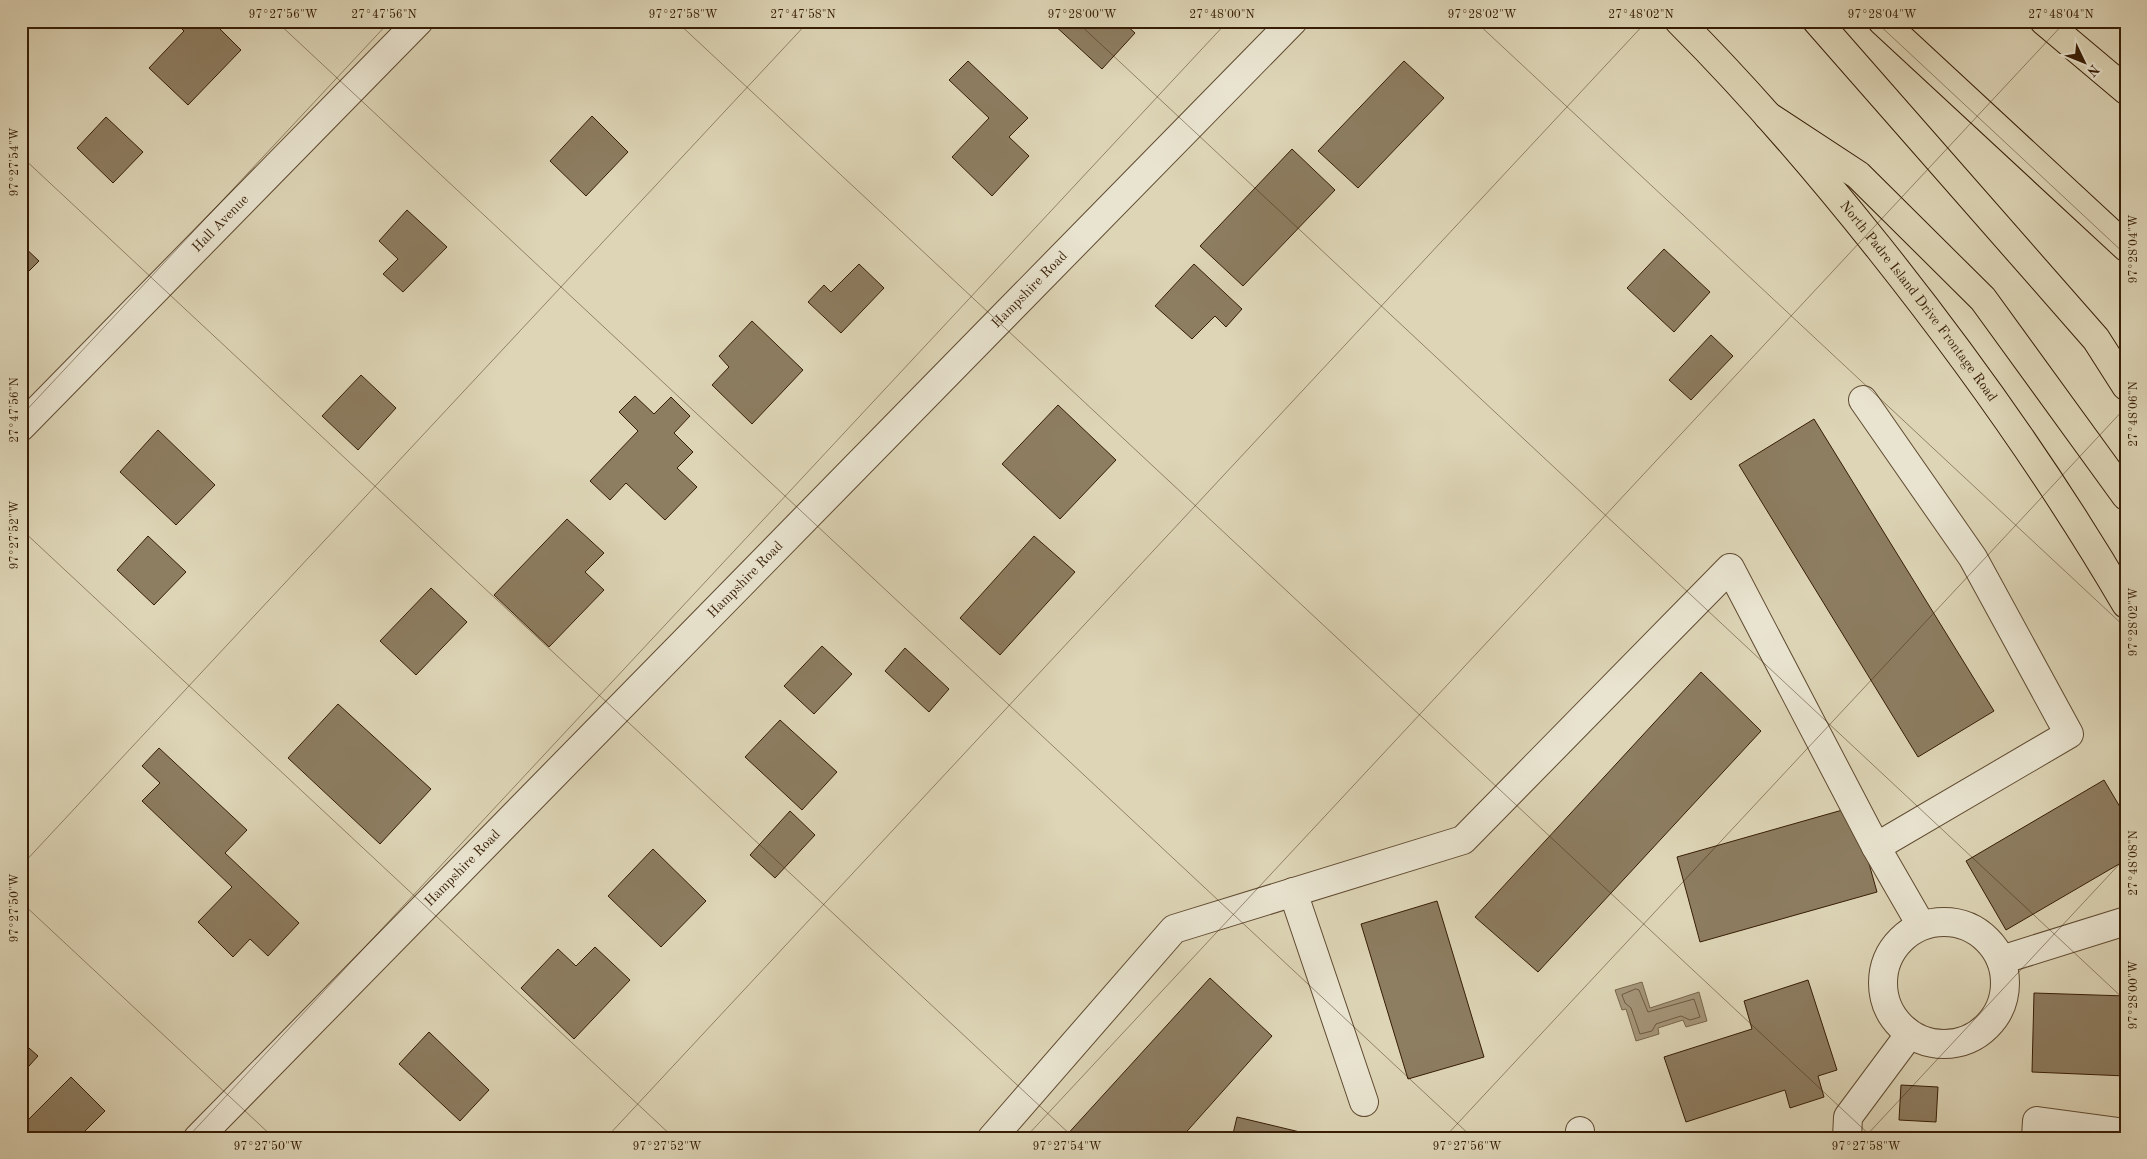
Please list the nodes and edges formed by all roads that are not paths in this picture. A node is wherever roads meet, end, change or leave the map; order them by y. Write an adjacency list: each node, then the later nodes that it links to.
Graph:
1 (419, 21): 14 (street, Hall Avenue)
2 (1294, 21): 25 (street, Hampshire Road)
3 (1679, 21): 10 (main road, North Padre Island Drive Frontage Road)
4 (1817, 21): 12 (main road)
5 (1882, 21): 11 (main road)
6 (2044, 21): 9 (main road)
7 (2064, 21): 8 (main road)
8 (2126, 64)
9 (2126, 90)
10 (1768, 116): 15 (main road); 16 (main road, North Padre Island Drive Frontage Road)
11 (2126, 247)
12 (2126, 386)
13 (1862, 400): 17 (street)
14 (21, 427)
15 (2126, 496)
16 (2126, 604)
17 (1876, 847): 18 (street); 20 (street)
18 (1293, 892): 23 (street); 26 (street)
19 (2126, 921): 21 (street)
20 (1921, 926): 21 (street); 22 (street)
21 (2001, 960): 22 (street)
22 (1909, 1035): 27 (street)
23 (1364, 1102)
24 (2126, 1133): 28 (street)
25 (198, 1138)
26 (992, 1138)
27 (1847, 1138)
28 (2036, 1138)

